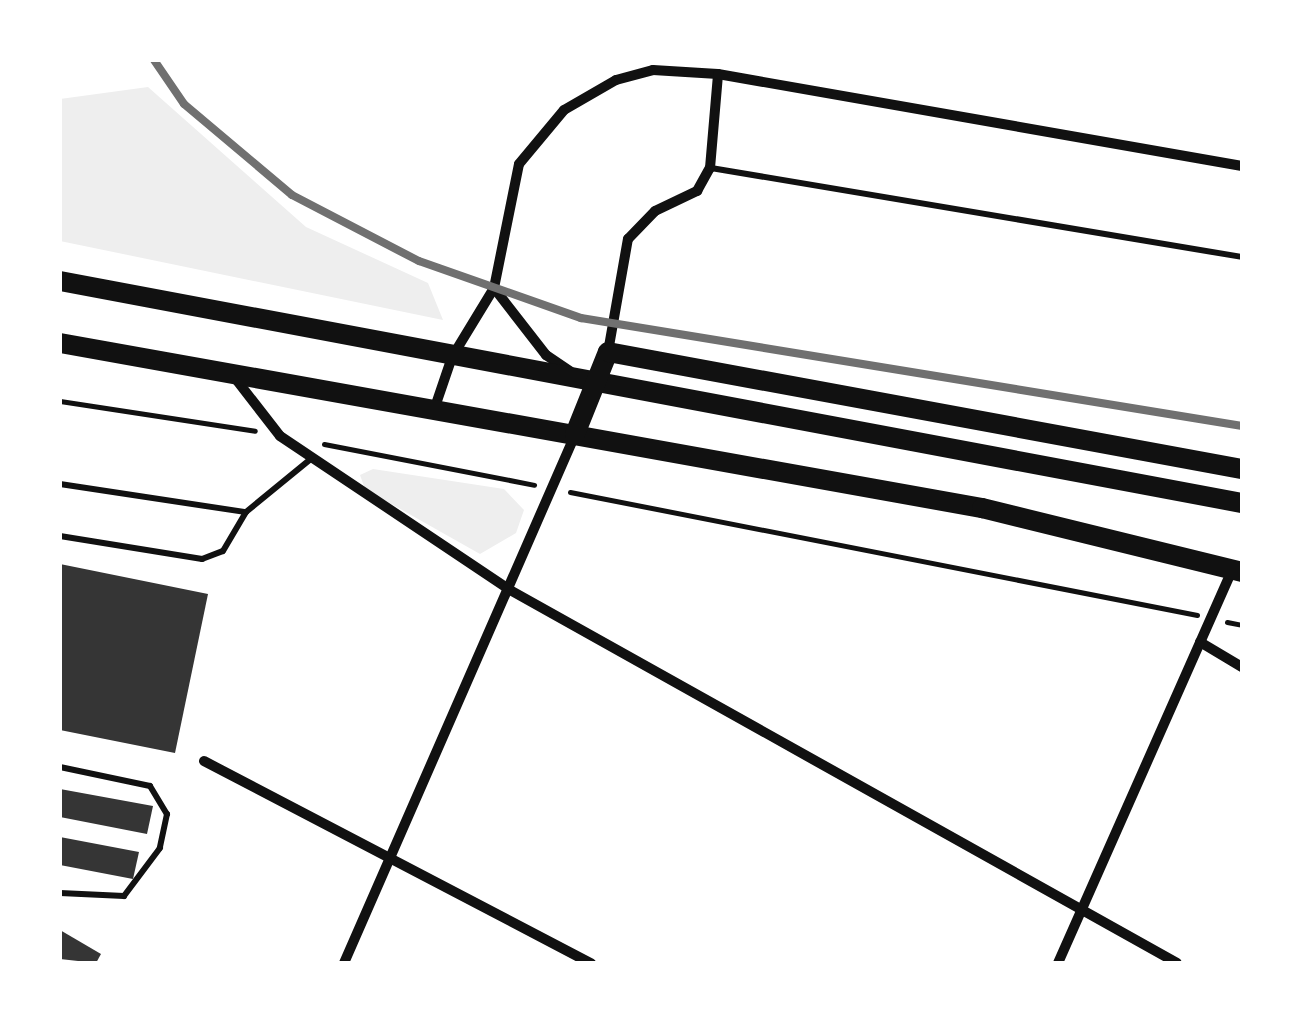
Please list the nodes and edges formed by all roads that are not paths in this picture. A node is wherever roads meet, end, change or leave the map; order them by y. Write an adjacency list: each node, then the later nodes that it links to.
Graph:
1 (718, 74): 2 (street); 3 (street); 6 (street)
2 (1242, 166)
3 (710, 168): 4 (lane); 8 (street)
4 (1242, 257)
5 (60, 280): 9 (main road)
6 (494, 288): 9 (street); 11 (street)
7 (60, 343): 10 (main road)
8 (608, 352): 11 (main road); 15 (main road)
9 (452, 356): 11 (main road); 12 (street)
10 (230, 370): 12 (main road); 14 (street)
11 (594, 387): 13 (main road); 17 (main road)
12 (435, 407): 13 (main road)
13 (575, 434): 20 (main road); 21 (street)
14 (312, 458): 18 (lane); 21 (street)
15 (1242, 468)
16 (60, 484): 18 (lane)
17 (1242, 502)
18 (246, 512): 19 (lane)
19 (60, 536)
20 (1237, 571): 22 (street)
21 (510, 590): 26 (street); 28 (street)
22 (1200, 642): 23 (street); 28 (street)
23 (1242, 667)
24 (204, 761): 26 (street)
25 (60, 767): 27 (lane)
26 (393, 852): 29 (street); 30 (street)
27 (60, 893)
28 (1082, 911): 31 (street); 32 (street)
29 (344, 963)
30 (591, 963)
31 (1058, 963)
32 (1177, 963)

